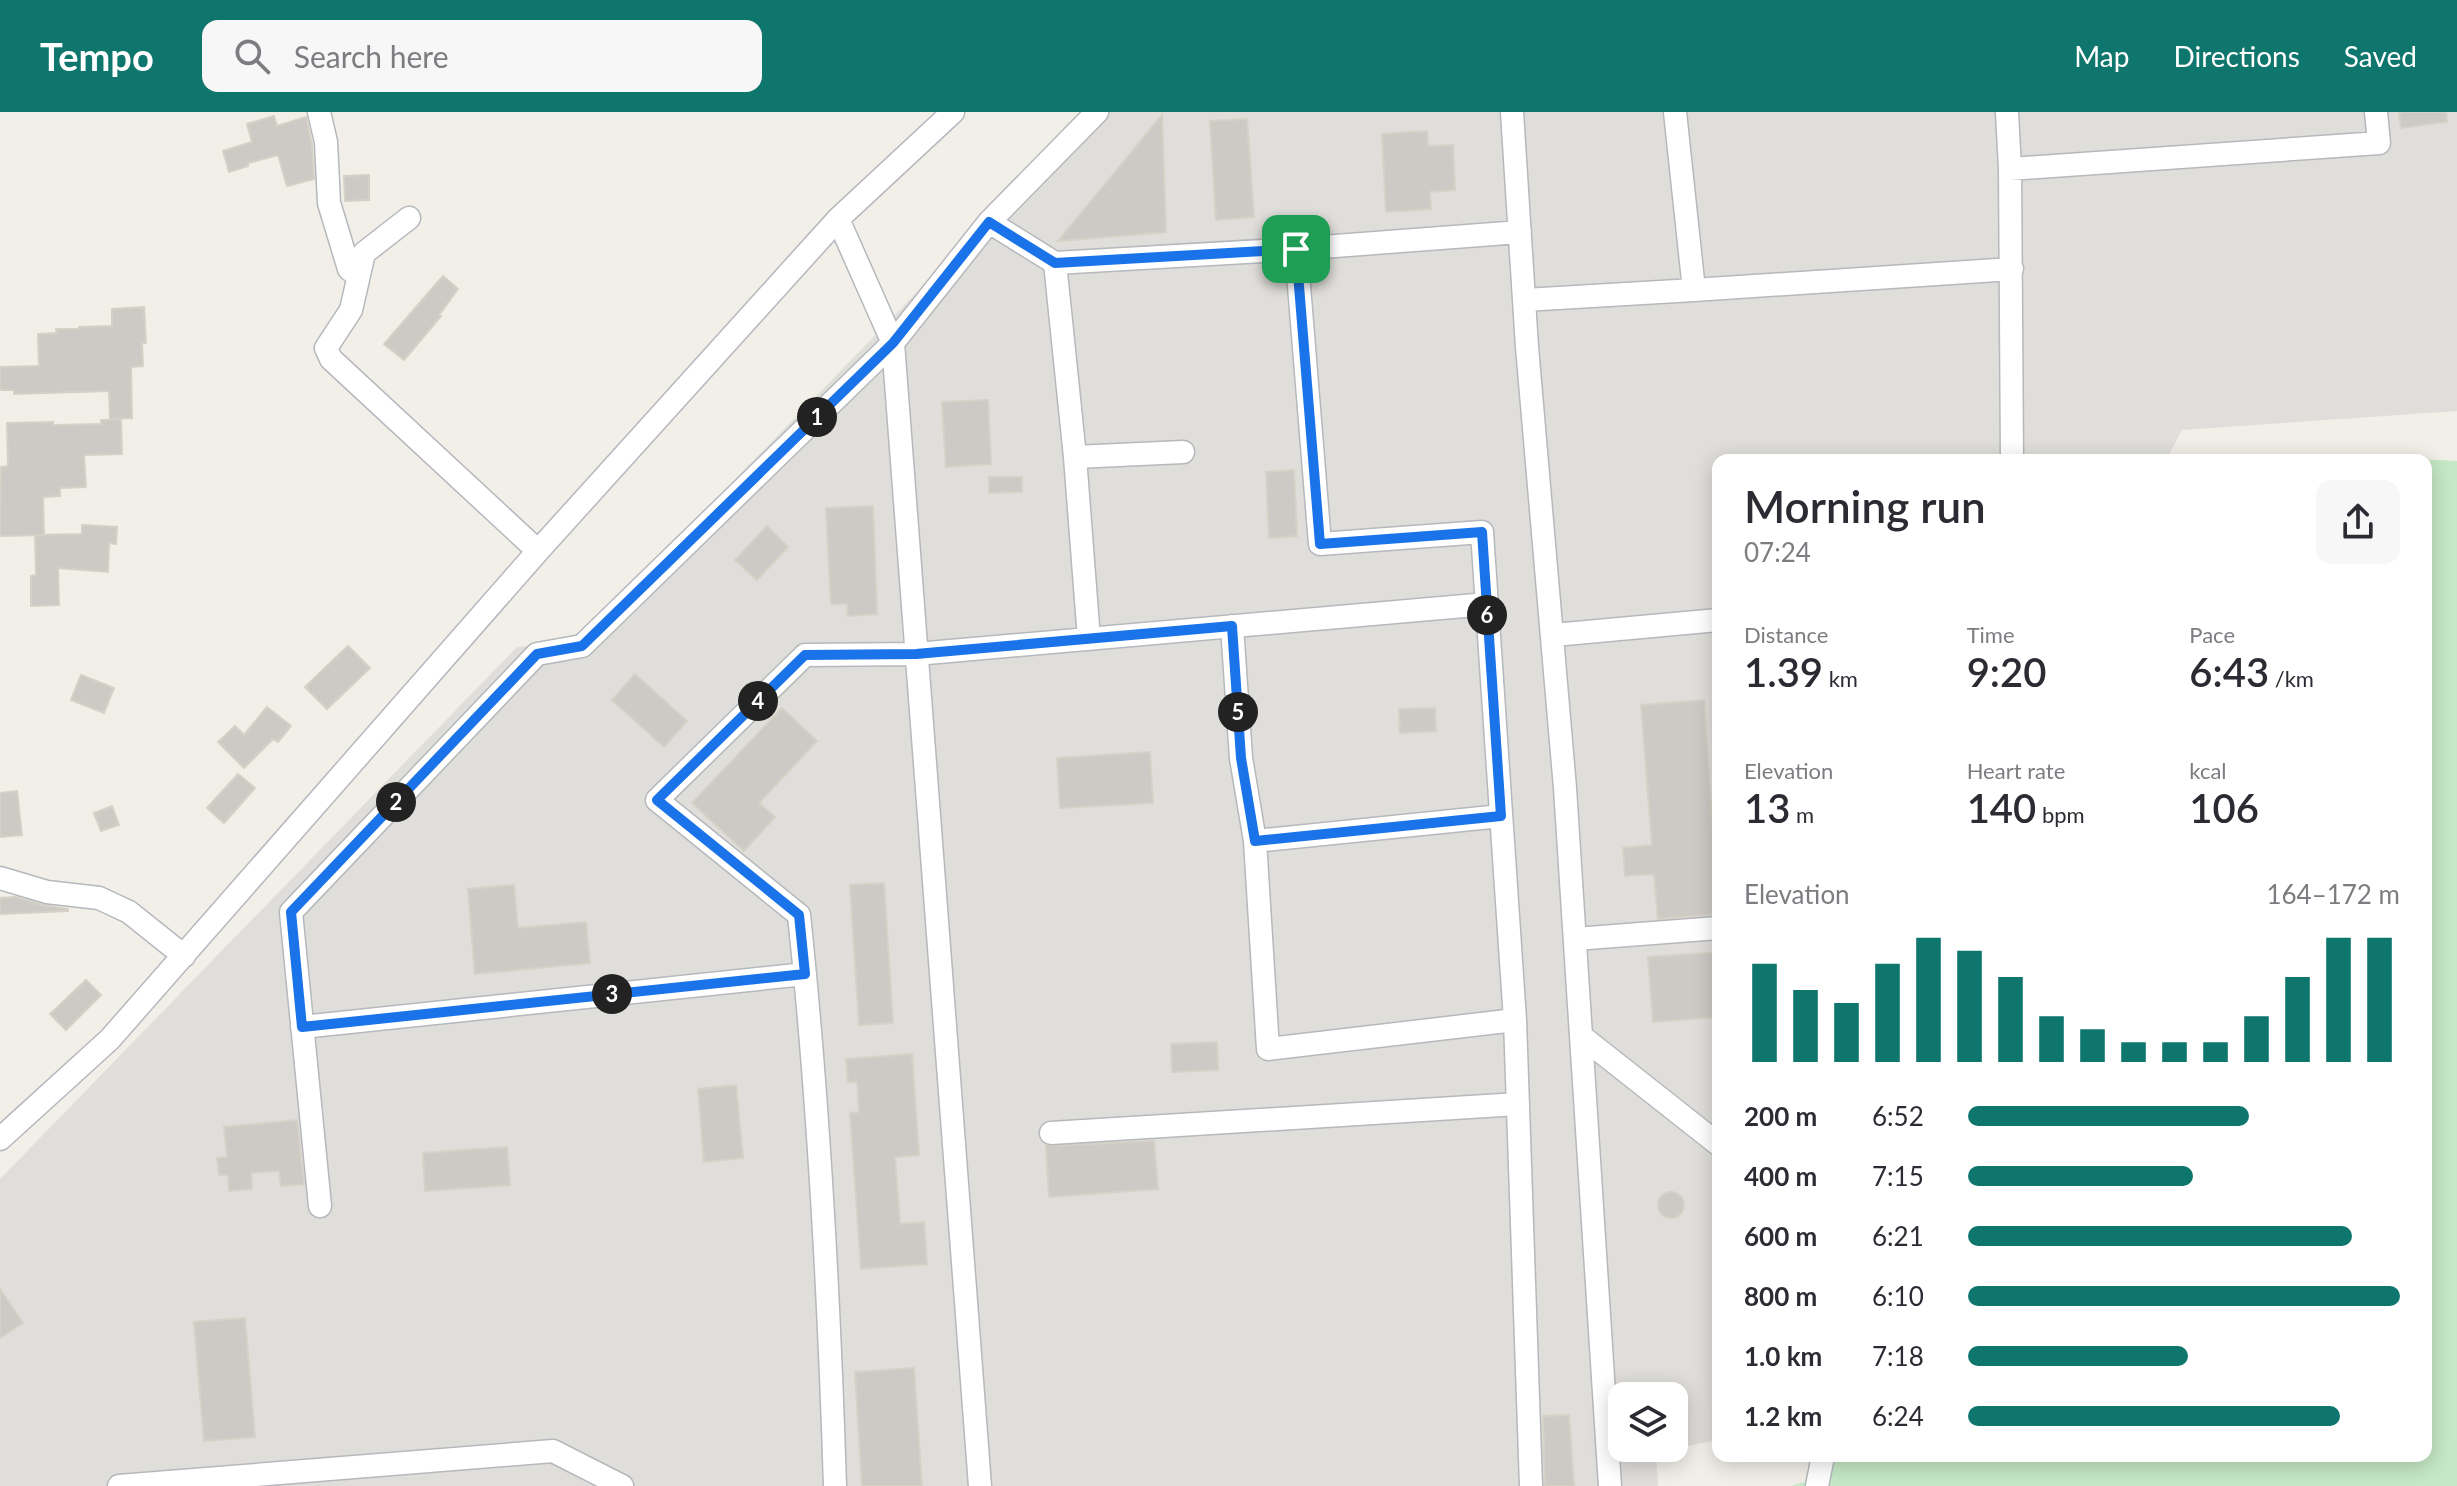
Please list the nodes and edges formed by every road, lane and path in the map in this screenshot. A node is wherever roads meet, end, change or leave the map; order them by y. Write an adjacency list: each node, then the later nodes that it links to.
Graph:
1 (319, 112): 16 (street)
2 (953, 112): 10 (street)
3 (1097, 112): 11 (street)
4 (1512, 112): 12 (street)
5 (1675, 112): 17 (street)
6 (2007, 112): 8 (street)
7 (2376, 112): 8 (street)
8 (2010, 169): 15 (street)
9 (409, 218): 16 (street)
10 (838, 219): 19 (street); 23 (street)
11 (989, 222): 14 (street); 19 (street)
12 (1520, 232): 13 (street); 18 (street)
13 (1296, 249): 14 (street); 24 (street)
14 (1055, 263): 22 (street)
15 (2012, 269): 17 (street); 21 (street)
16 (358, 276): 23 (street)
17 (1694, 290): 18 (street)
18 (1524, 300): 27 (street)
19 (893, 343): 29 (street); 38 (street)
20 (1183, 452): 22 (street)
21 (2012, 454)
22 (1075, 457): 28 (street)
23 (538, 551): 35 (street)
24 (1487, 604): 26 (street); 30 (street)
25 (1712, 621): 27 (street)
26 (1232, 626): 28 (street); 31 (street)
27 (1554, 635): 34 (street)
28 (1089, 639): 29 (street)
29 (916, 654): 36 (street); 50 (street)
30 (1501, 816): 31 (street); 37 (street)
31 (1255, 841): 37 (street)
32 (0, 878): 35 (street)
33 (1712, 928): 34 (street)
34 (1575, 939): 39 (street)
35 (184, 956): 42 (street)
36 (805, 974): 38 (street); 49 (street)
37 (1515, 1020): 40 (street)
38 (302, 1027): 44 (street)
39 (1581, 1036): 43 (street); 52 (street)
40 (1518, 1104): 41 (street); 51 (street)
41 (1051, 1133)
42 (0, 1139)
43 (1712, 1139)
44 (320, 1206)
45 (1822, 1462): 53 (street)
46 (348, 1477): 47 (street); 48 (street)
47 (119, 1486)
48 (622, 1486)
49 (835, 1486)
50 (980, 1486)
51 (1531, 1486)
52 (1610, 1486)
53 (1817, 1486)

